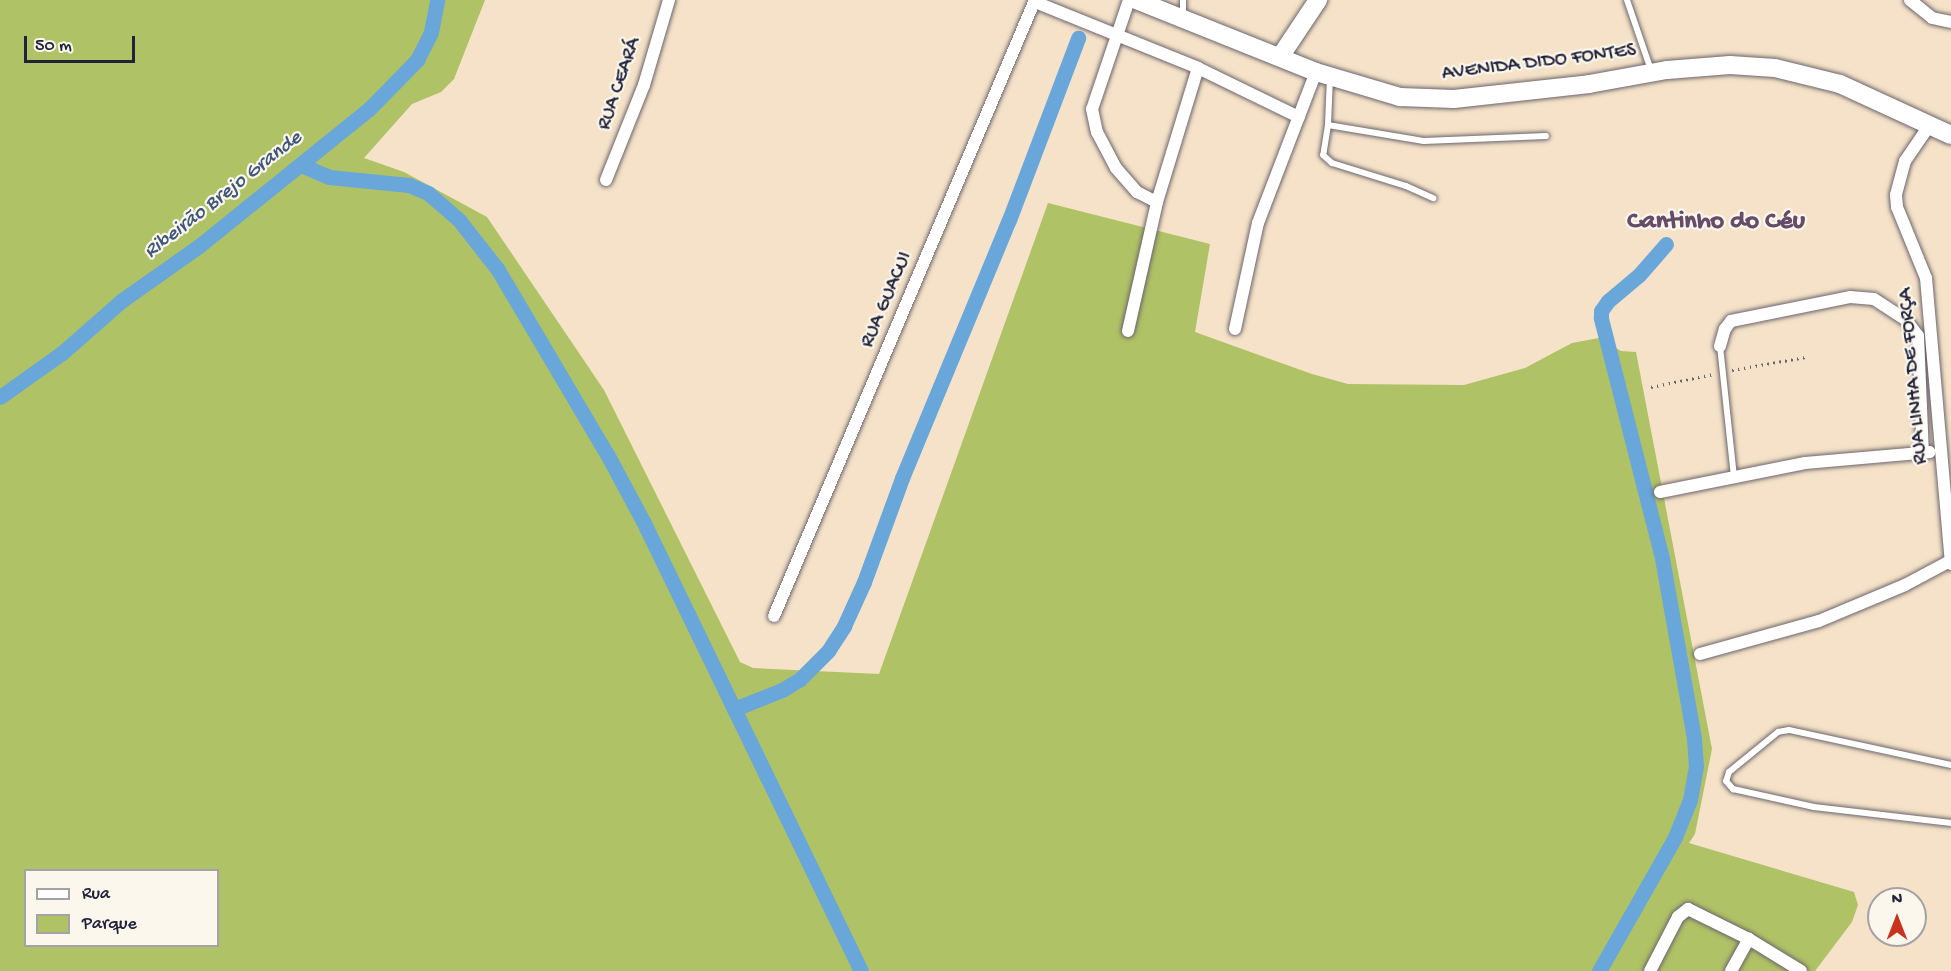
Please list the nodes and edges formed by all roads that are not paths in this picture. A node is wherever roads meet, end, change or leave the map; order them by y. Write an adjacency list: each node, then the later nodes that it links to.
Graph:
1 (669, 0): 20 (street, RUA CEARÁ)
2 (1129, 0): 10 (street)
3 (1136, 0): 8 (street, AVENIDA DIDO FONTES)
4 (1318, 0): 11 (street)
5 (1627, 0): 13 (lane)
6 (1910, 0): 9 (street)
7 (1035, 1): 10 (street); 31 (street, RUA GUACUI)
8 (1183, 9): 11 (street, AVENIDA DIDO FONTES)
9 (1951, 22)
10 (1118, 38): 12 (street); 22 (street)
11 (1280, 57): 14 (street, AVENIDA DIDO FONTES)
12 (1198, 69): 15 (street); 22 (street)
13 (1652, 72): 14 (street, AVENIDA DIDO FONTES); 17 (street, AVENIDA DIDO FONTES)
14 (1323, 75): 15 (street); 16 (lane)
15 (1299, 117): 23 (street)
16 (1328, 125): 19 (lane); 21 (lane)
17 (1929, 126): 18 (street, AVENIDA DIDO FONTES); 26 (street, RUA LINHA DE FORÇA)
18 (1951, 135)
19 (1546, 136)
20 (606, 180)
21 (1433, 198)
22 (1157, 202): 24 (street)
23 (1235, 329)
24 (1128, 331)
25 (1720, 346): 27 (street); 28 (lane)
26 (1940, 452): 27 (street); 30 (street, RUA LINHA DE FORÇA)
27 (1923, 453): 28 (street)
28 (1734, 476): 29 (street)
29 (1660, 492)
30 (1951, 562): 32 (street)
31 (774, 615)
32 (1700, 654)
33 (1951, 765): 34 (lane)
34 (1951, 823)
35 (1749, 939): 36 (street); 37 (street); 38 (street)
36 (1650, 971)
37 (1731, 971)
38 (1801, 971)

